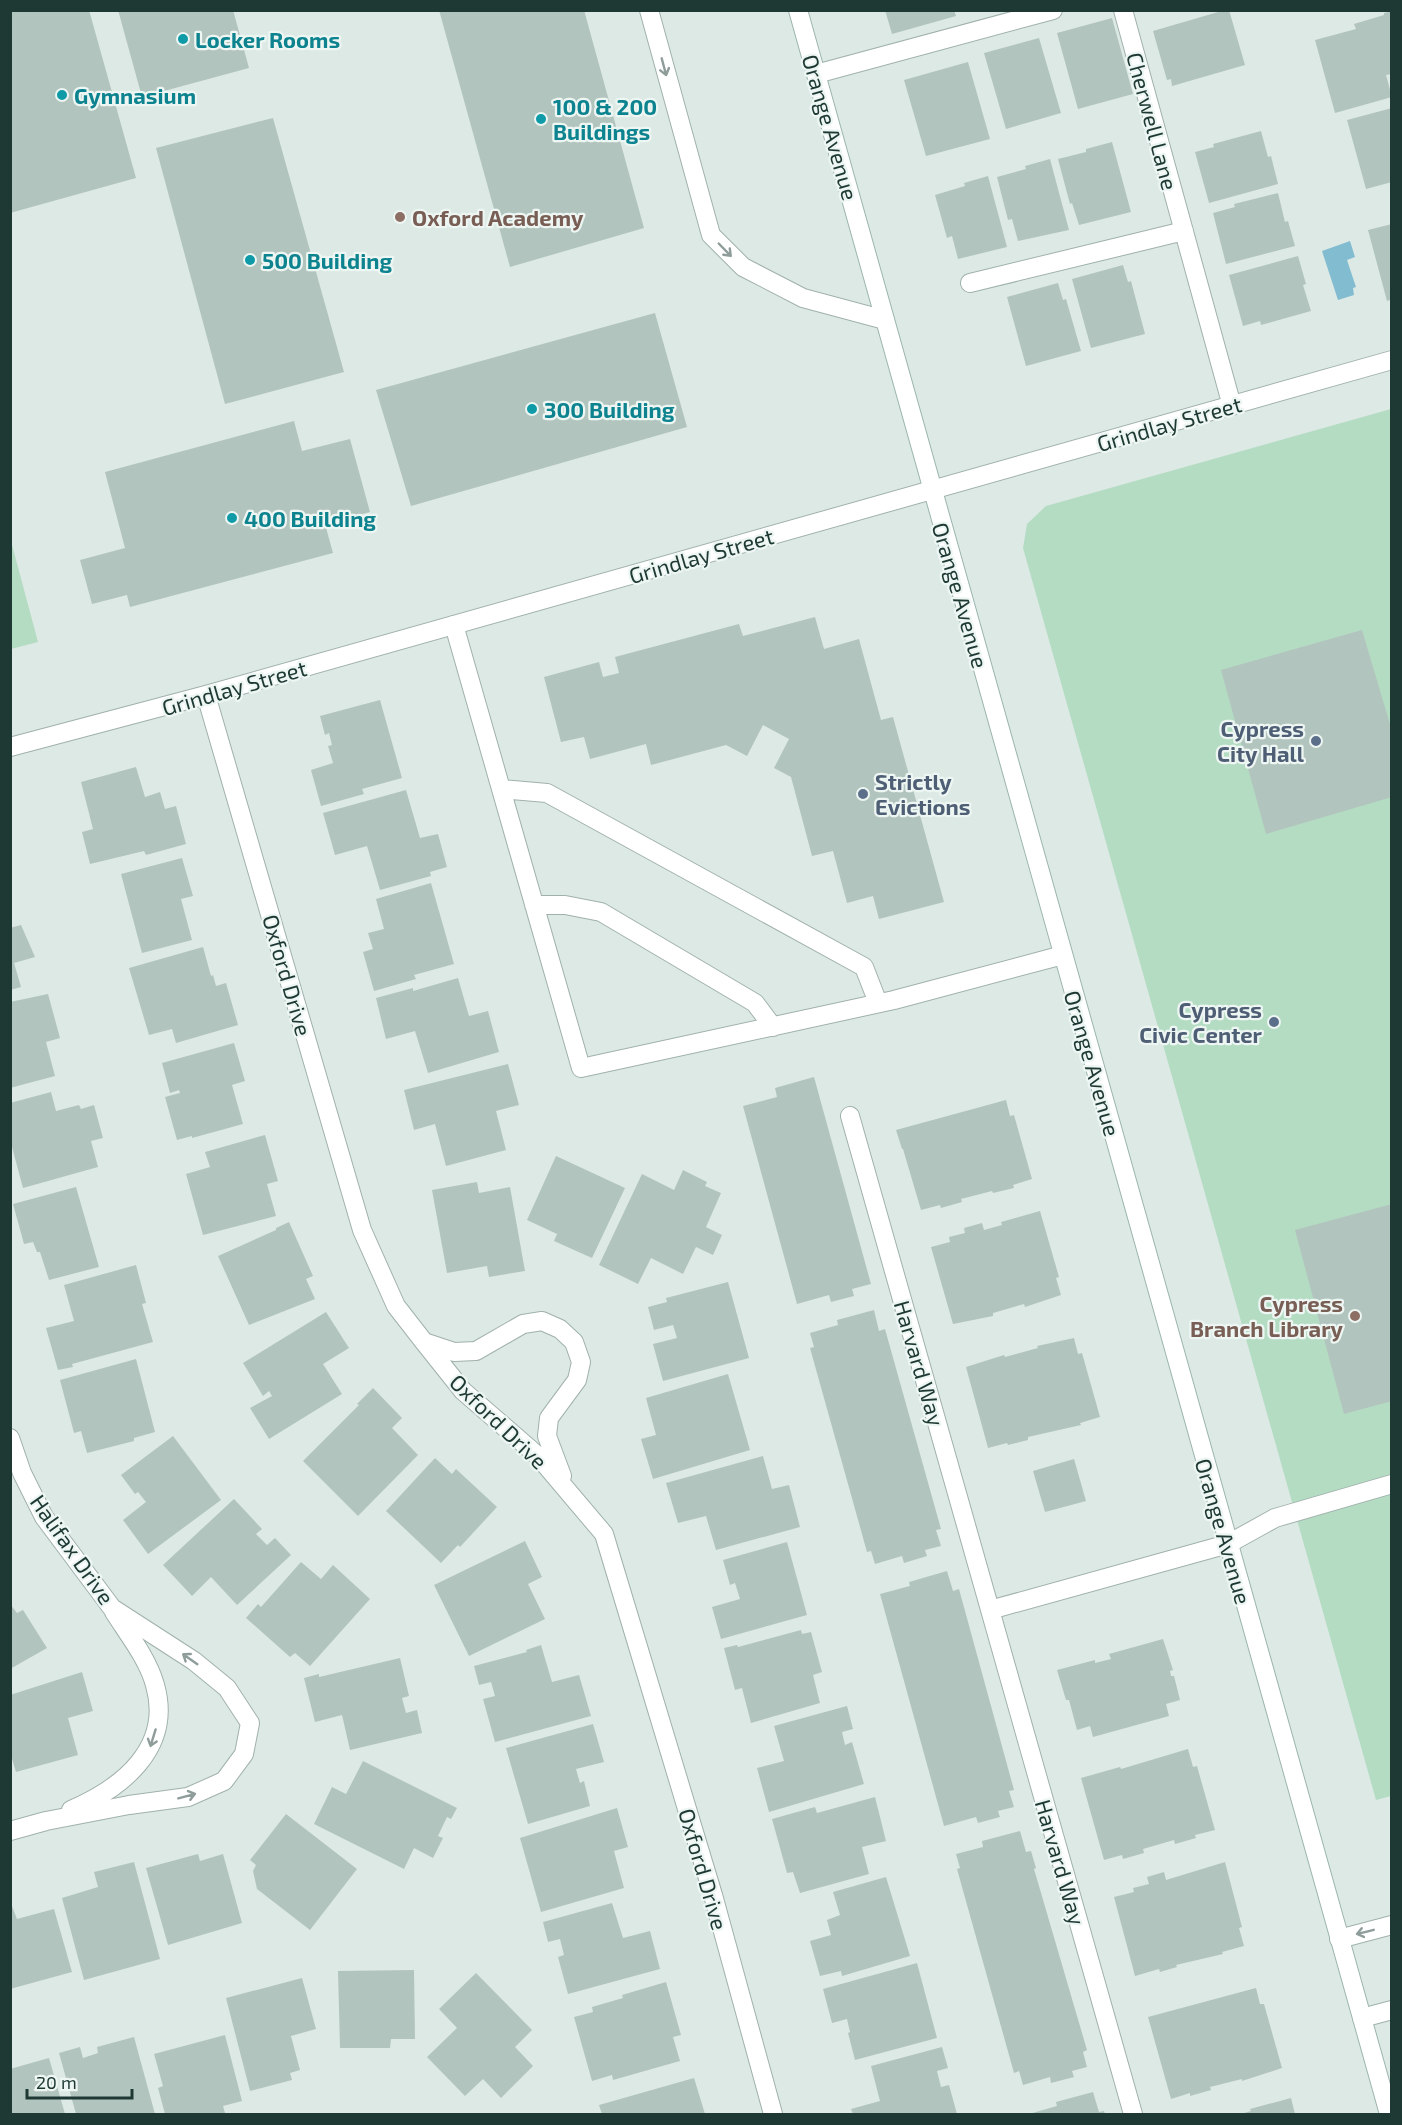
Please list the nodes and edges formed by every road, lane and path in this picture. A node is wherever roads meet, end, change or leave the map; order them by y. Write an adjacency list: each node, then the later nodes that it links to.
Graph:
1 (649, 10): 8 (street, one-way to 8)
2 (798, 10): 5 (street, Orange Avenue)
3 (1053, 10): 5 (street)
4 (1123, 10): 6 (street, Cherwell Lane)
5 (816, 74): 8 (street, Orange Avenue)
6 (1184, 231): 7 (street); 10 (street, Cherwell Lane)
7 (970, 283)
8 (885, 320): 11 (street, Orange Avenue)
9 (1392, 360): 10 (street, Grindlay Street)
10 (1232, 406): 11 (street, Grindlay Street)
11 (932, 490): 12 (street, Grindlay Street); 17 (street, Orange Avenue)
12 (454, 625): 13 (street, Grindlay Street); 15 (street)
13 (206, 695): 14 (street, Grindlay Street); 21 (street, Oxford Drive)
14 (10, 747)
15 (501, 789): 16 (street); 18 (street)
16 (534, 905): 19 (street); 19 (street)
17 (1063, 956): 18 (street); 25 (street, Orange Avenue)
18 (878, 1004): 19 (street)
19 (773, 1028)
20 (850, 1116): 27 (street, Harvard Way)
21 (424, 1342): 24 (street, Oxford Drive); 24 (street)
22 (10, 1438): 26 (street, Halifax Drive)
23 (1392, 1484): 25 (street)
24 (569, 1492): 34 (street, Oxford Drive)
25 (1228, 1544): 27 (street); 31 (street, Orange Avenue)
26 (112, 1608): 28 (street, one-way to 28); 28 (street, Halifax Drive, one-way to 26)
27 (990, 1610): 35 (street, Harvard Way)
28 (46, 1821): 29 (street)
29 (10, 1831)
30 (1392, 1925): 31 (street, one-way to 31)
31 (1339, 1939): 33 (street, Orange Avenue)
32 (1392, 2010): 33 (street)
33 (1362, 2018): 36 (street, Orange Avenue)
34 (773, 2115)
35 (1133, 2115)
36 (1389, 2115)

